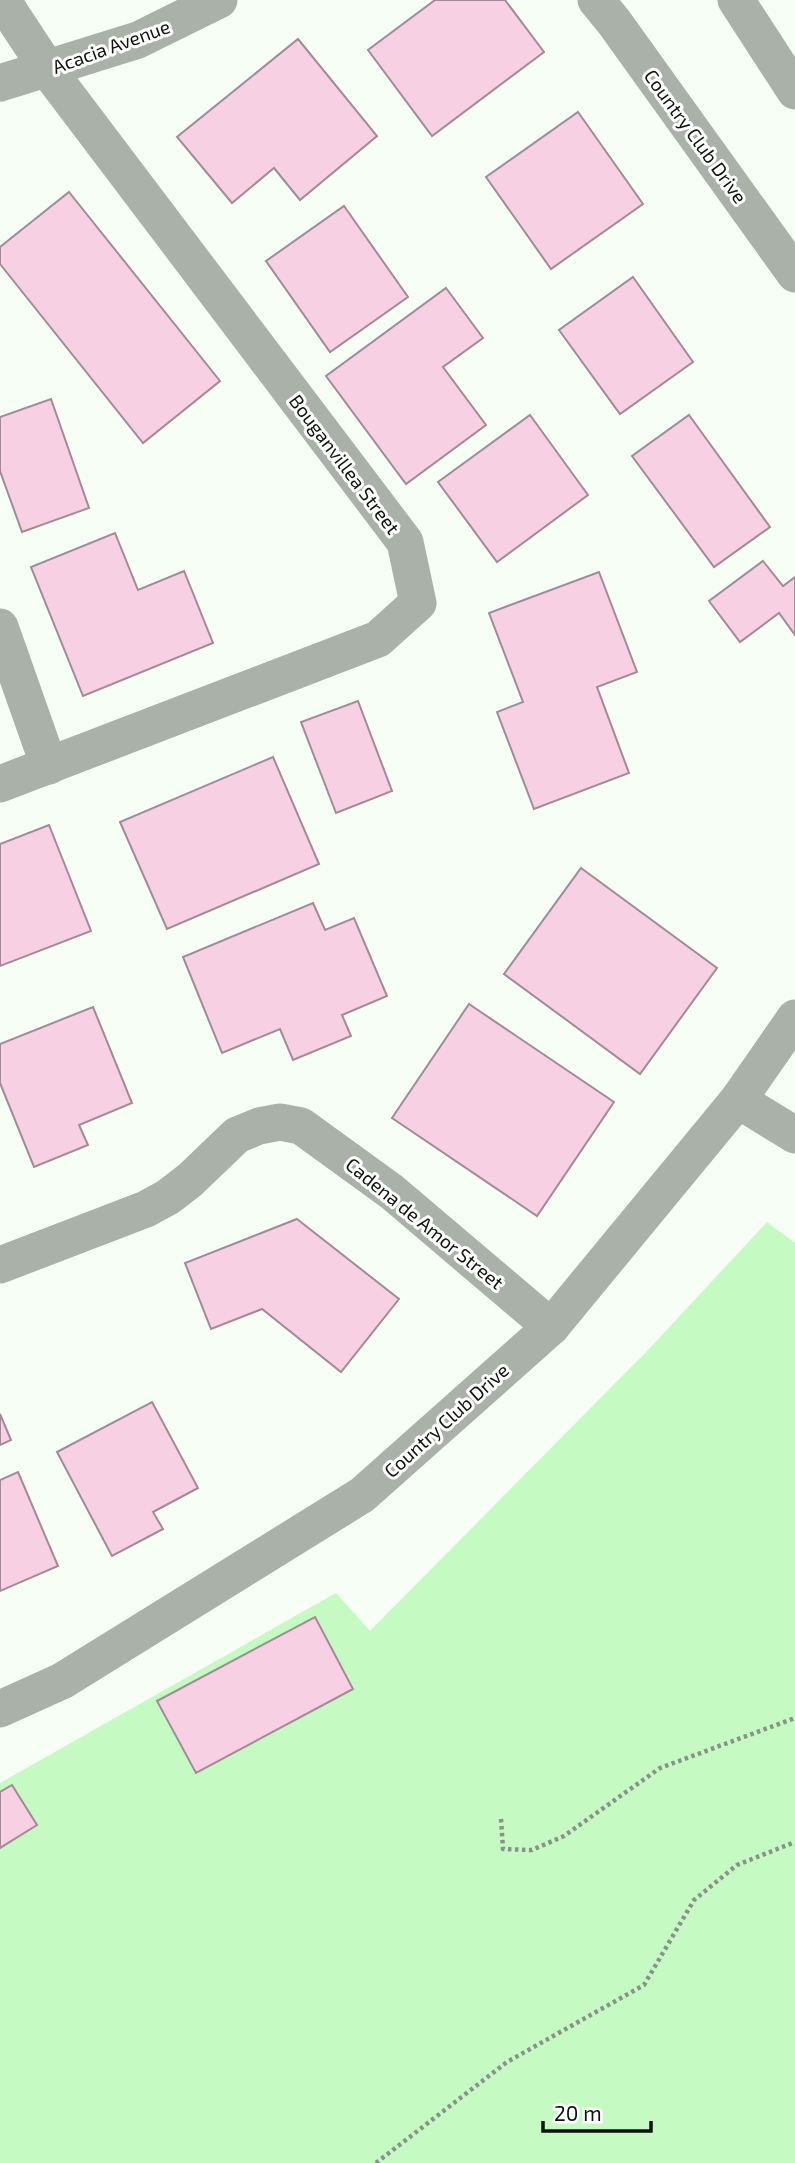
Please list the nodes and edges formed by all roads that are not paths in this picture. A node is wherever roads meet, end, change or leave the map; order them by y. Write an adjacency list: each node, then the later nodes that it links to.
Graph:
1 (2, 0): 5 (street)
2 (219, 0): 5 (street, Acacia Avenue)
3 (736, 0): 7 (street)
4 (607, 7): 8 (street, Country Club Drive)
5 (48, 70): 6 (street, Acacia Avenue); 10 (street, Bouganvillea Street)
6 (0, 83)
7 (795, 91)
8 (795, 274)
9 (0, 627): 10 (street)
10 (49, 766): 11 (street, Bouganvillea Street)
11 (0, 784)
12 (795, 1018): 13 (street, Country Club Drive)
13 (738, 1100): 14 (street); 16 (street, Country Club Drive)
14 (795, 1135)
15 (0, 1265): 16 (street, Cadena de Amor Street)
16 (551, 1327): 17 (street, Country Club Drive)
17 (0, 1709)

